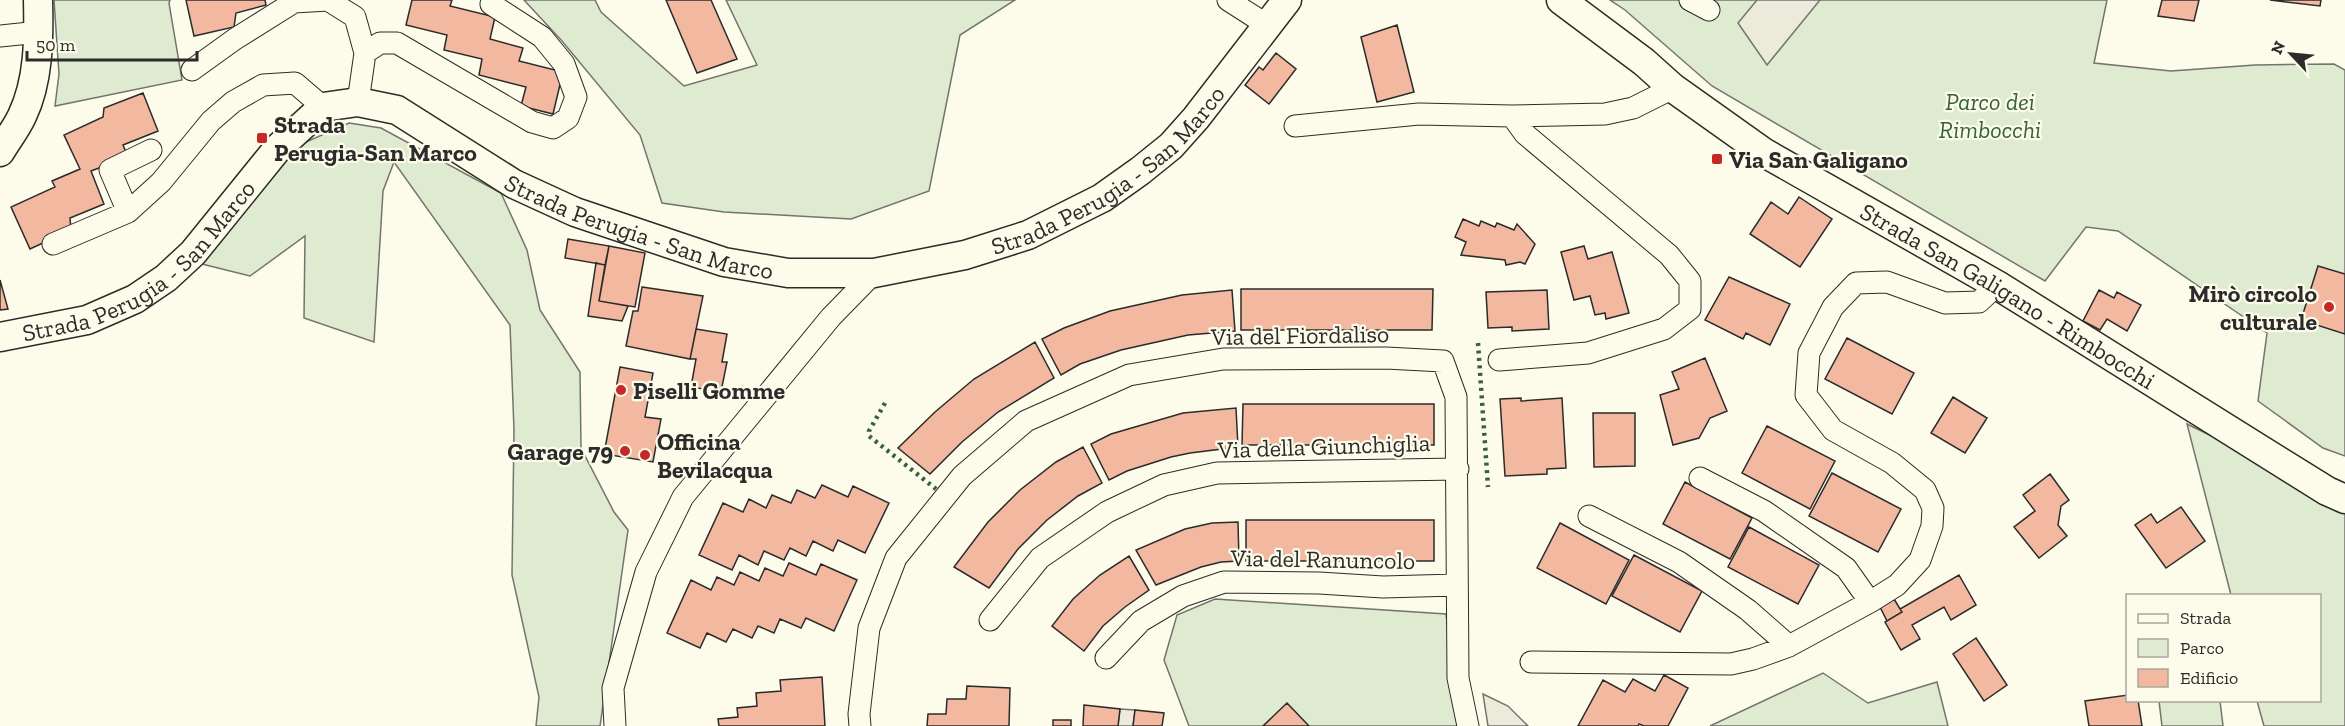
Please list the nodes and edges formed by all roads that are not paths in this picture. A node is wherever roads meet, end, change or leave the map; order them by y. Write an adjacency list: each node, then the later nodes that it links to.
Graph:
1 (38, 0): 8 (main road)
2 (328, 0): 10 (street); 11 (street)
3 (1228, 0): 7 (street)
4 (1287, 0): 7 (main road, Strada Perugia - San Marco)
5 (1561, 0): 12 (main road, Strada San Galigano - Rimbocchi)
6 (491, 4): 10 (street)
7 (1267, 25): 21 (main road, Strada Perugia - San Marco)
8 (39, 32): 9 (street); 18 (main road)
9 (0, 36)
10 (365, 53): 13 (street)
11 (192, 70)
12 (1673, 88): 15 (street); 22 (main road, Strada San Galigano - Rimbocchi)
13 (358, 102): 14 (main road, Strada Perugia - San Marco); 21 (main road, Strada Perugia - San Marco)
14 (323, 106): 19 (street); 23 (main road, Strada Perugia - San Marco)
15 (1512, 116): 16 (street); 24 (street)
16 (1295, 126)
17 (151, 150): 19 (street)
18 (0, 152)
19 (128, 212): 20 (street)
20 (52, 244)
21 (874, 273): 35 (street)
22 (1997, 285): 27 (main road, Strada San Galigano - Rimbocchi); 30 (street)
23 (0, 337)
24 (1499, 360)
25 (1458, 469): 29 (street); 31 (street, Via della Giunchiglia); 36 (street, Via del Fiordaliso)
26 (1700, 478): 30 (street)
27 (2345, 499)
28 (1589, 516): 32 (street)
29 (1456, 585): 33 (street, Via del Ranuncolo); 37 (street)
30 (1870, 602): 32 (street)
31 (990, 620)
32 (1789, 646): 34 (street)
33 (1106, 658)
34 (1531, 662)
35 (615, 726)
36 (860, 726)
37 (1468, 726)

